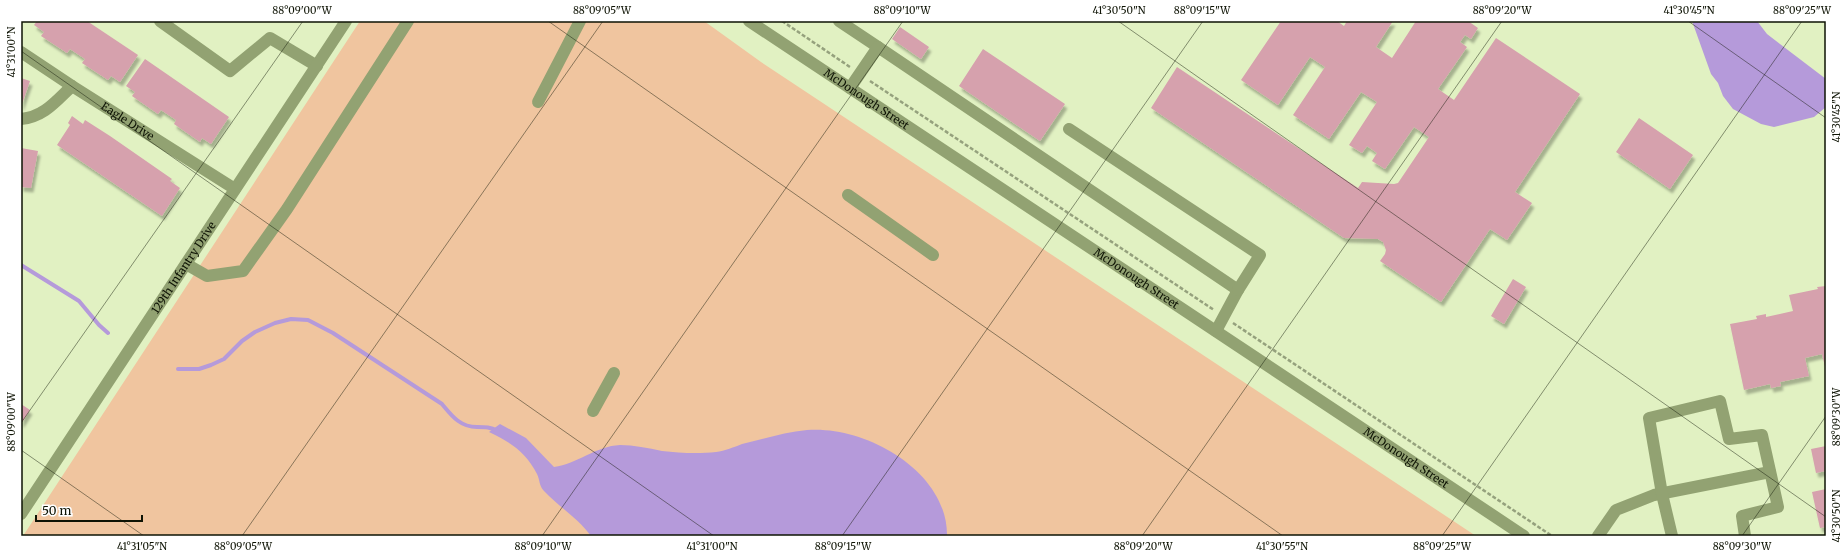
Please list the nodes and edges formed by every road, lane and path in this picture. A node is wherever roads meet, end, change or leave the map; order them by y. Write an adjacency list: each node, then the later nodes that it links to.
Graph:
1 (160, 21): 10 (street)
2 (346, 21): 10 (street, 129th Infantry Drive)
3 (408, 21): 20 (street)
4 (580, 21): 14 (street)
5 (749, 21): 13 (street, McDonough Street)
6 (782, 21): 11 (path)
7 (839, 21): 8 (street)
8 (878, 47): 11 (street); 21 (street)
9 (21, 52): 12 (street, Eagle Drive)
10 (316, 66): 17 (street, 129th Infantry Drive)
11 (860, 74): 13 (street); 22 (path)
12 (72, 86): 15 (street); 17 (street, Eagle Drive)
13 (850, 88): 23 (street, McDonough Street)
14 (538, 102)
15 (21, 119)
16 (1070, 129): 21 (street)
17 (236, 189): 20 (street, 129th Infantry Drive)
18 (848, 195): 19 (street)
19 (933, 255)
20 (186, 264): 28 (street, 129th Infantry Drive)
21 (1238, 290): 22 (street)
22 (1224, 316): 23 (street); 30 (path)
23 (1216, 331): 29 (street, McDonough Street)
24 (614, 373): 25 (street)
25 (593, 410)
26 (1770, 472): 27 (street); 27 (street); 33 (street)
27 (1662, 494): 31 (street); 32 (street)
28 (21, 514)
29 (1524, 536)
30 (1552, 536)
31 (1598, 536)
32 (1672, 536)
33 (1745, 536)

